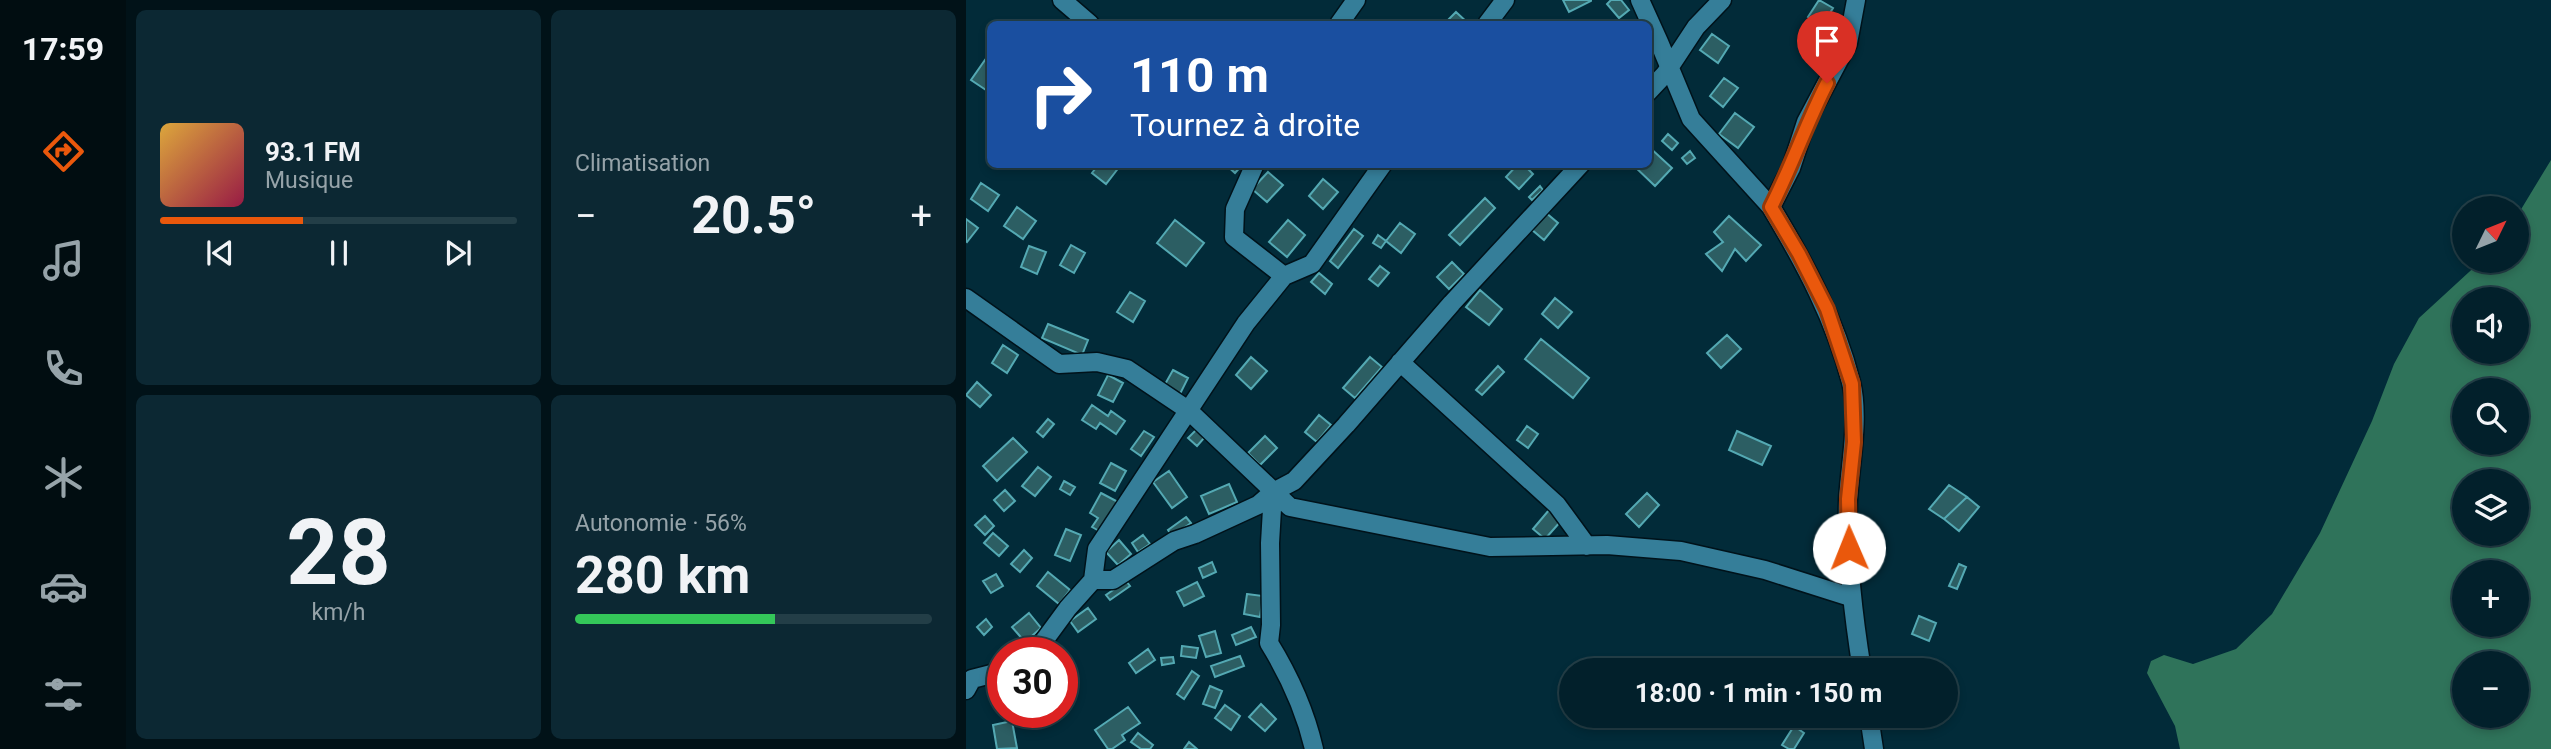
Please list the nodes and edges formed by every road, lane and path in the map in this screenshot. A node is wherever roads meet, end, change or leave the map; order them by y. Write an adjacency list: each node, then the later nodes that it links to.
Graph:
1 (1062, 0): 7 (street)
2 (1356, 0): 8 (street)
3 (1505, 0): 9 (street)
4 (1640, 0): 10 (street)
5 (1722, 0): 12 (street)
6 (1856, 0): 17 (street)
7 (1086, 21)
8 (1341, 21)
9 (1489, 21)
10 (1649, 21)
11 (1652, 27): 12 (street)
12 (1670, 67): 13 (street); 17 (street)
13 (1652, 87)
14 (1253, 168): 18 (street)
15 (1380, 168): 18 (street)
16 (1577, 168): 20 (street)
17 (1771, 207): 25 (street)
18 (1284, 276): 21 (street)
19 (966, 298): 21 (street)
20 (1400, 362): 22 (street); 23 (street)
21 (1188, 410): 22 (street); 24 (street)
22 (1273, 492): 23 (street); 24 (street); 31 (street)
23 (1587, 546): 25 (street)
24 (1093, 580): 26 (street)
25 (1850, 597): 27 (street)
26 (1047, 637)
27 (1860, 658)
28 (987, 675): 29 (street)
29 (966, 690)
30 (1871, 728): 32 (street)
31 (1314, 749)
32 (1874, 749)

